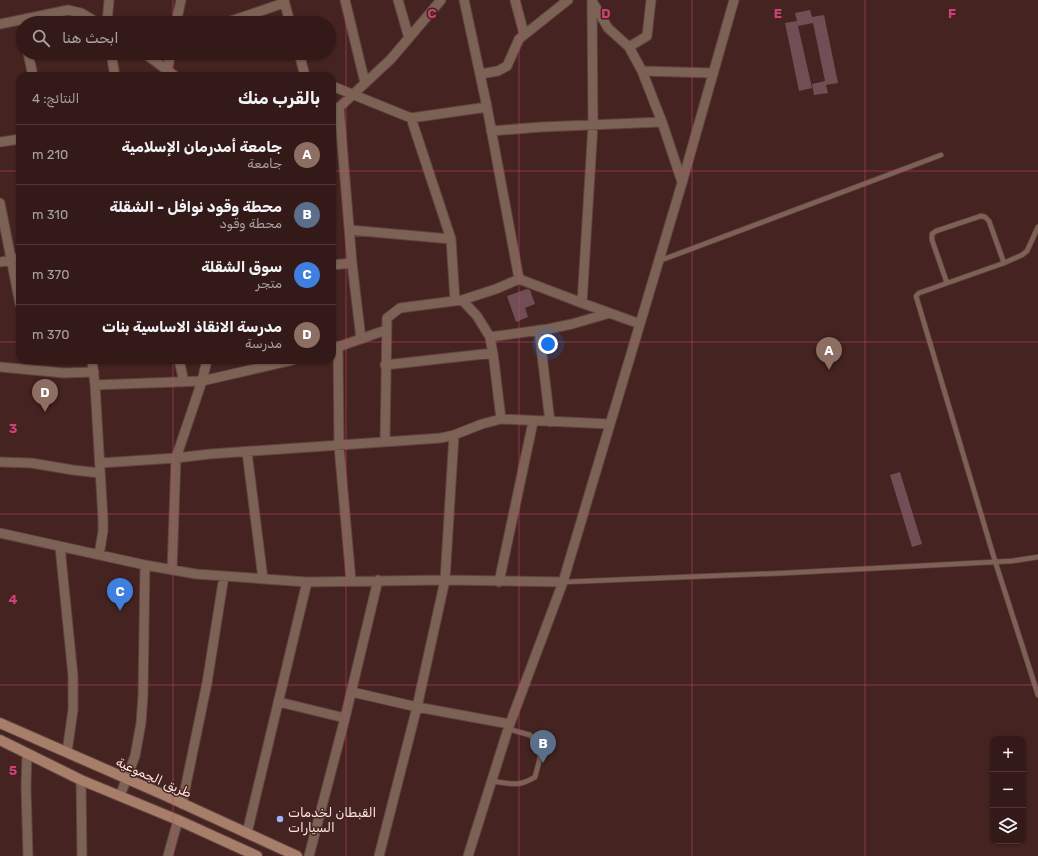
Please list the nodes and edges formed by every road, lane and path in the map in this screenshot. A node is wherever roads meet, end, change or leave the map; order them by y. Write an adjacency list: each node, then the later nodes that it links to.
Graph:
1 (109, 0): 15 (street)
2 (181, 0): 16 (street)
3 (345, 0): 37 (street)
4 (398, 0): 22 (street)
5 (441, 0): 22 (street)
6 (515, 0): 21 (street)
7 (568, 0): 21 (street)
8 (592, 0): 23 (street); 45 (street)
9 (652, 0): 23 (street)
10 (734, 0): 35 (street)
11 (284, 1): 17 (street); 18 (street)
12 (467, 1): 36 (street)
13 (47, 16): 14 (street)
14 (86, 16)
15 (108, 16)
16 (178, 16)
17 (244, 16)
18 (288, 16)
19 (16, 23): 20 (street)
20 (0, 24)
21 (524, 34): 36 (street)
22 (409, 38): 37 (street)
23 (630, 47): 34 (street)
24 (30, 60): 30 (street)
25 (112, 60): 31 (street)
26 (153, 60): 29 (street)
27 (169, 60): 29 (street)
28 (301, 60): 33 (street)
29 (167, 70): 32 (street)
30 (32, 72)
31 (114, 72)
32 (170, 72)
33 (304, 72)
34 (642, 72): 35 (street); 44 (street)
35 (713, 73): 50 (street)
36 (480, 74): 40 (street)
37 (365, 84): 39 (street)
38 (336, 88): 39 (street)
39 (352, 94): 41 (street); 43 (street)
40 (487, 107): 43 (street); 46 (street)
41 (336, 109)
42 (336, 118): 53 (street)
43 (411, 118): 54 (street)
44 (662, 122): 45 (street); 50 (street)
45 (593, 125): 46 (street); 64 (street)
46 (491, 130): 61 (street)
47 (16, 139): 48 (street)
48 (0, 142)
49 (941, 155): 56 (lane)
50 (682, 183): 56 (street)
51 (0, 203): 55 (street)
52 (1038, 227): 59 (lane)
53 (350, 230): 54 (street); 58 (street)
54 (451, 239): 63 (street)
55 (15, 259): 57 (street)
56 (659, 261): 66 (street)
57 (0, 262)
58 (352, 263): 60 (street); 70 (street)
59 (1004, 263): 62 (lane); 62 (lane)
60 (336, 265)
61 (518, 279): 63 (street); 64 (street)
62 (947, 284): 102 (lane)
63 (459, 300): 67 (street); 69 (street)
64 (582, 303): 65 (street)
65 (610, 313): 66 (street); 68 (street)
66 (640, 324): 89 (street)
67 (386, 330): 70 (street); 79 (street)
68 (539, 330): 69 (street); 88 (street)
69 (490, 337): 72 (street)
70 (361, 339): 71 (street)
71 (336, 348)
72 (493, 353): 79 (street); 86 (street)
73 (33, 364): 81 (street)
74 (93, 364): 82 (street)
75 (180, 364): 84 (street)
76 (206, 364): 83 (street)
77 (276, 364): 83 (street)
78 (336, 364): 92 (street)
79 (385, 365): 91 (street)
80 (0, 367): 81 (street)
81 (34, 370): 82 (street)
82 (94, 372): 85 (street)
83 (202, 381): 84 (street); 94 (street)
84 (184, 382): 85 (street)
85 (95, 385): 96 (street)
86 (500, 419): 87 (street); 90 (street)
87 (533, 422): 88 (street); 111 (street)
88 (550, 422): 89 (street)
89 (610, 424): 112 (street)
90 (454, 435): 91 (street); 108 (street)
91 (385, 442): 92 (street)
92 (339, 446): 93 (street); 109 (street)
93 (247, 452): 94 (street); 106 (street)
94 (176, 458): 96 (street); 104 (street)
95 (0, 462): 97 (street)
96 (100, 463): 97 (street)
97 (100, 473): 100 (street)
98 (0, 533): 99 (street)
99 (60, 547): 100 (street); 121 (street)
100 (99, 555): 103 (street)
101 (1038, 557): 102 (lane)
102 (995, 561): 112 (lane); 114 (lane)
103 (145, 565): 104 (street); 123 (street)
104 (172, 570): 105 (street)
105 (224, 576): 106 (street); 127 (street)
106 (263, 579): 110 (street)
107 (378, 580): 108 (street); 109 (street); 113 (street)
108 (446, 580): 111 (street); 116 (street)
109 (351, 581): 110 (street)
110 (307, 582): 115 (street)
111 (499, 582): 112 (street)
112 (564, 582): 119 (street)
113 (352, 692): 116 (street); 117 (street)
114 (1038, 695)
115 (279, 702): 117 (street); 129 (street)
116 (417, 707): 119 (street); 137 (street)
117 (345, 718): 136 (street)
118 (0, 723): 121 (main road, طريق الجموعية)
119 (509, 726): 125 (street); 125 (lane)
120 (0, 740): 122 (main road)
121 (67, 752): 123 (main road, طريق الجموعية)
122 (27, 754): 124 (main road); 131 (street)
123 (127, 779): 126 (street); 127 (main road, طريق الجموعية)
124 (81, 780): 126 (main road); 132 (street)
125 (492, 780): 138 (street)
126 (120, 796): 128 (main road)
127 (182, 804): 129 (main road, طريق الجموعية)
128 (178, 820): 130 (main road); 133 (street)
129 (248, 833): 135 (main road, طريق الجموعية)
130 (237, 851): 134 (main road)
131 (28, 856)
132 (82, 856)
133 (168, 856)
134 (257, 856)
135 (297, 856)
136 (309, 856)
137 (379, 856)
138 (468, 856)

